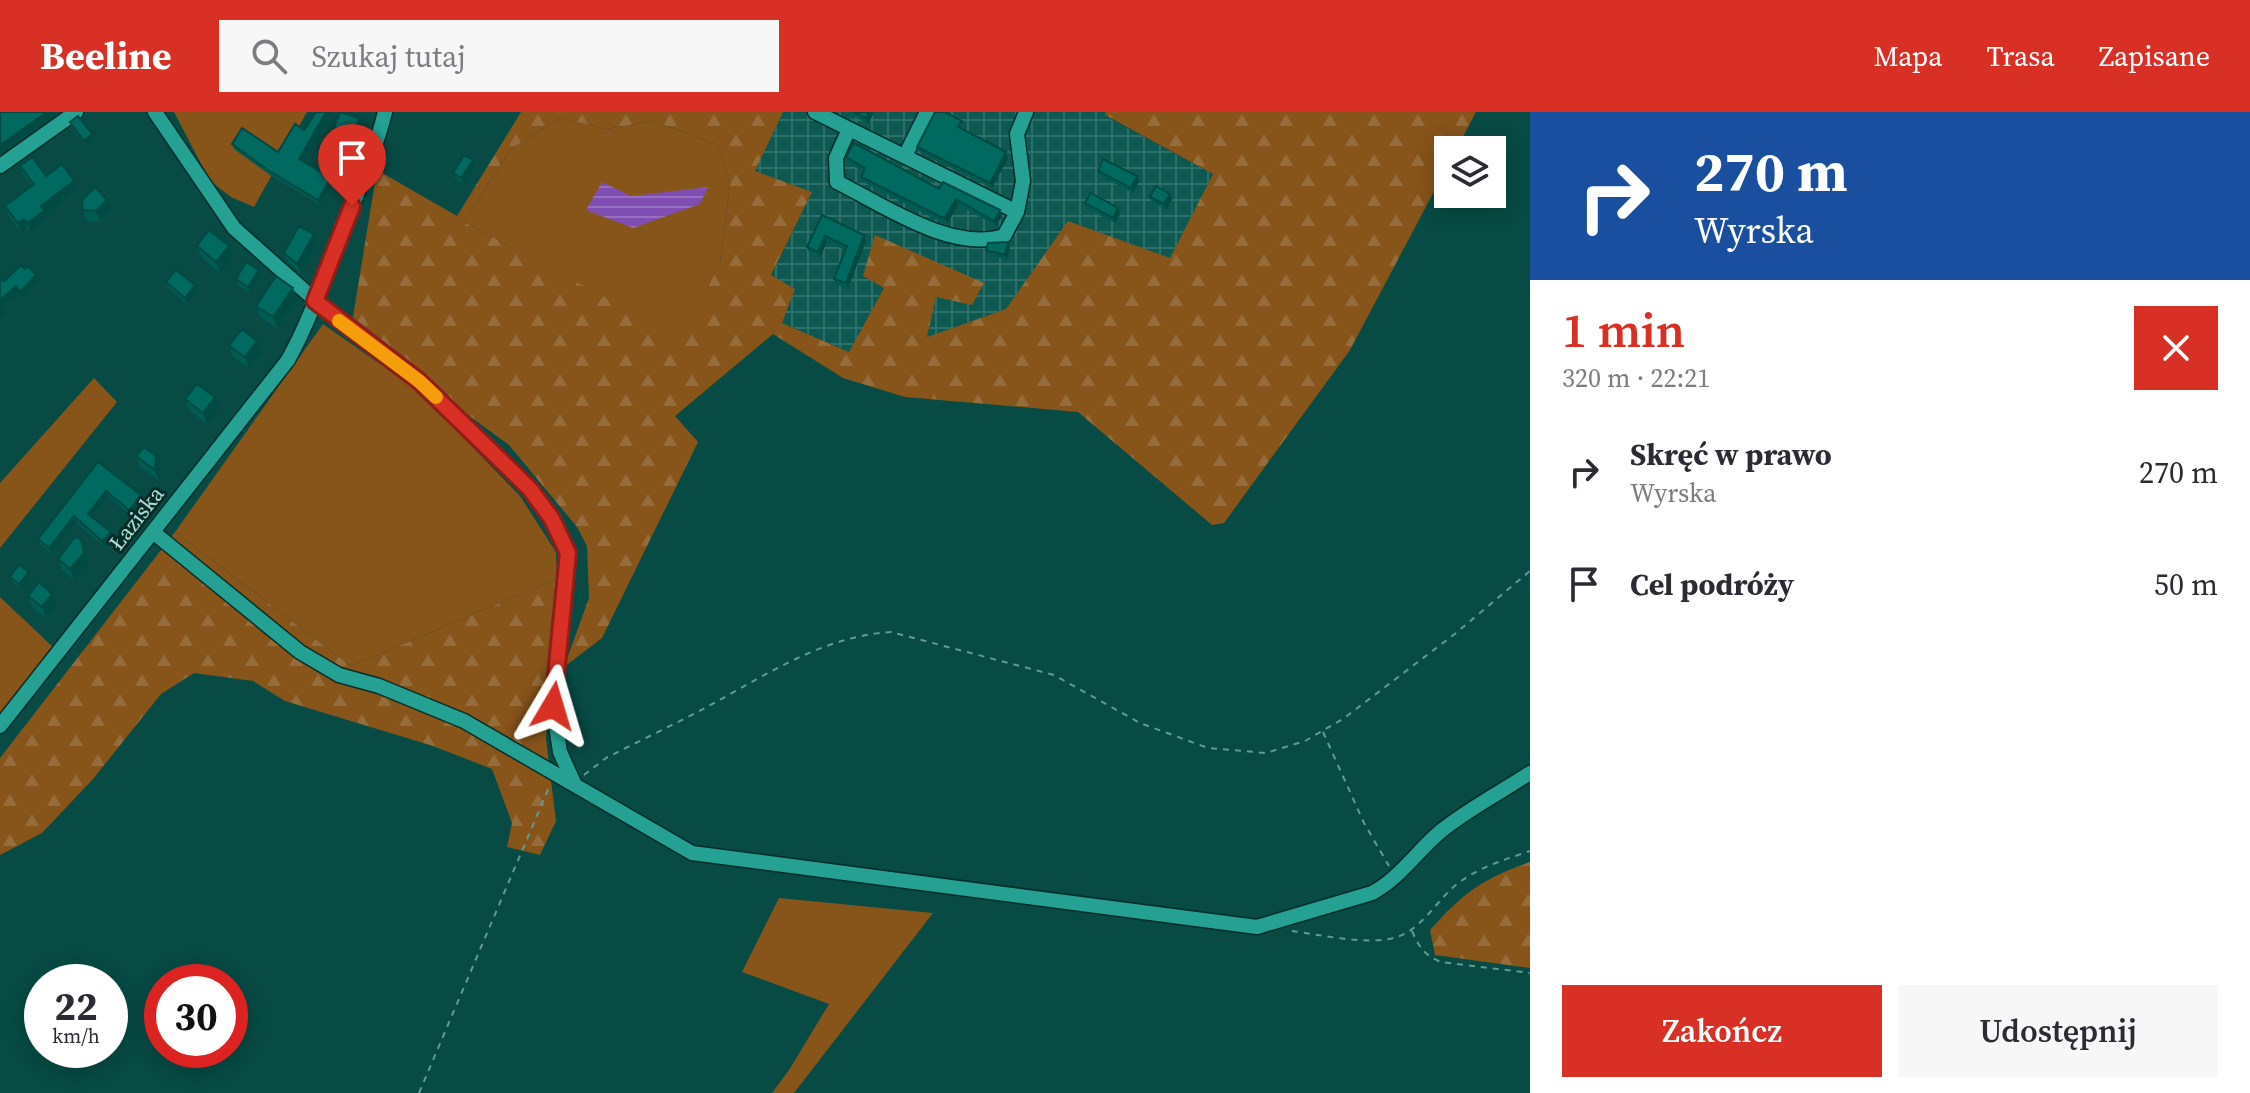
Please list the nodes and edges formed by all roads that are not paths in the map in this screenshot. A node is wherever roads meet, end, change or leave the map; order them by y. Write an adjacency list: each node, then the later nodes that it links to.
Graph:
1 (76, 112): 9 (street)
2 (155, 112): 11 (street)
3 (385, 112): 11 (street, Łaziska)
4 (815, 112): 7 (street)
5 (927, 112): 8 (street)
6 (1026, 112): 10 (street)
7 (849, 129): 8 (street); 10 (street)
8 (905, 156): 10 (street)
9 (0, 166)
10 (1017, 212)
11 (315, 301): 12 (street, Łaziska); 15 (street)
12 (153, 532): 13 (street, Łaziska); 15 (street)
13 (0, 726)
14 (1530, 773): 15 (street)
15 (574, 783)

